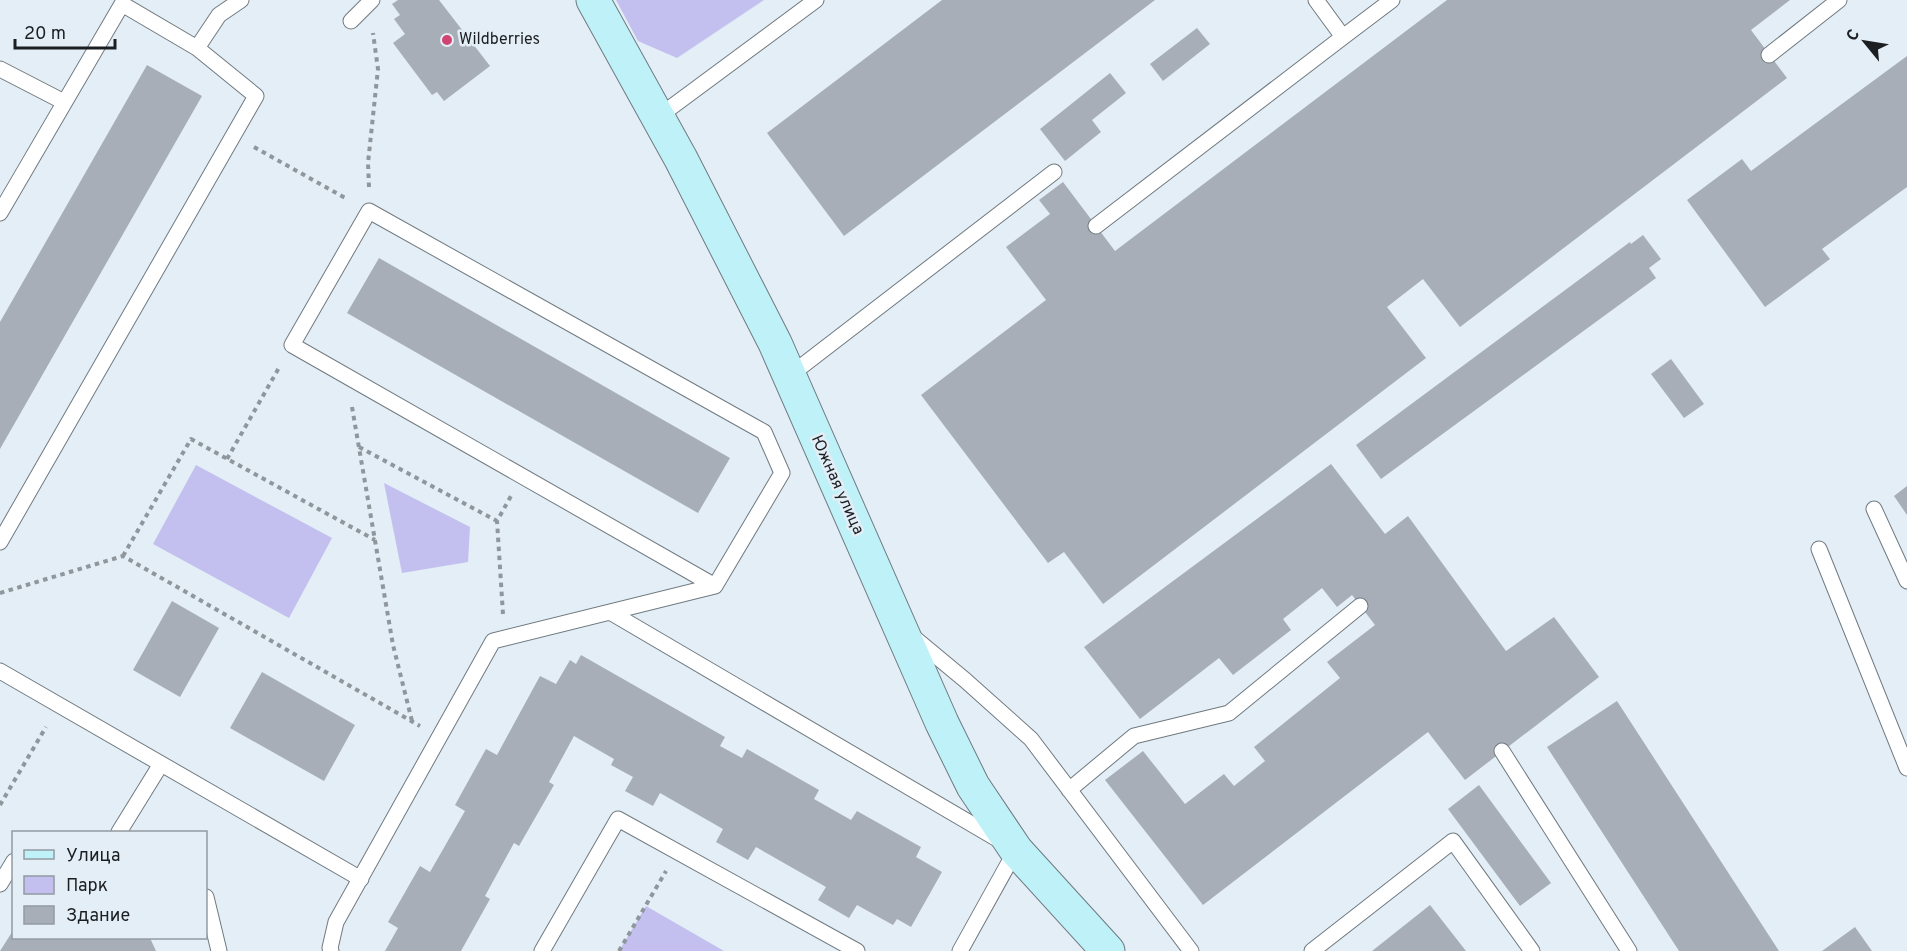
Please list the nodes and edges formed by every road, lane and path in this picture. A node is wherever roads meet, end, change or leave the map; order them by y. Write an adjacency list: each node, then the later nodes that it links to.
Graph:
1 (241, 0): 10 (lane)
2 (593, 0): 14 (street, Южная улица)
3 (816, 0): 14 (lane)
4 (1316, 0): 9 (lane)
5 (1392, 0): 9 (lane)
6 (1839, 0): 11 (lane)
7 (370, 1): 8 (lane); 17 (path)
8 (351, 21)
9 (1343, 37): 19 (lane)
10 (197, 48): 13 (lane); 15 (lane)
11 (1769, 55)
12 (0, 69): 13 (lane)
13 (64, 102): 18 (lane)
14 (658, 117): 22 (street, Южная улица)
15 (234, 135): 17 (path); 29 (lane)
16 (1054, 172): 22 (lane)
17 (369, 211): 20 (lane); 33 (lane)
18 (0, 213)
19 (1096, 226)
20 (292, 345): 21 (lane); 24 (path)
21 (346, 376): 23 (path); 25 (lane)
22 (789, 376): 37 (street, Южная улица)
23 (359, 447): 27 (path); 28 (path)
24 (227, 459): 28 (path); 31 (path)
25 (521, 476): 27 (path); 33 (lane)
26 (1874, 509): 32 (lane)
27 (497, 521): 38 (path)
28 (375, 540): 41 (path)
29 (0, 542)
30 (1819, 549): 45 (lane)
31 (123, 556): 34 (path); 41 (path)
32 (1907, 580)
33 (715, 586): 36 (lane)
34 (0, 593)
35 (1360, 606): 46 (lane)
36 (610, 612): 38 (lane); 49 (lane)
37 (899, 625): 46 (lane); 49 (street, Южная улица)
38 (504, 638): 42 (lane)
39 (0, 671): 40 (lane)
40 (59, 705): 44 (lane); 47 (path)
41 (412, 722): 42 (path)
42 (439, 737): 52 (lane)
43 (1502, 751): 65 (lane)
44 (161, 764): 48 (lane); 52 (lane)
45 (1907, 768)
46 (1070, 790): 62 (lane)
47 (0, 805)
48 (120, 831)
49 (1016, 850): 60 (lane); 61 (street, Южная улица)
50 (677, 851): 57 (lane); 58 (path); 59 (lane)
51 (12, 864): 53 (lane)
52 (361, 879): 56 (lane)
53 (0, 884)
54 (207, 901): 55 (lane)
55 (219, 951)
56 (331, 951)
57 (542, 951)
58 (619, 951)
59 (857, 951)
60 (960, 951)
61 (1108, 951)
62 (1191, 951)
63 (1312, 951): 64 (lane)
64 (1532, 951)
65 (1629, 951)

